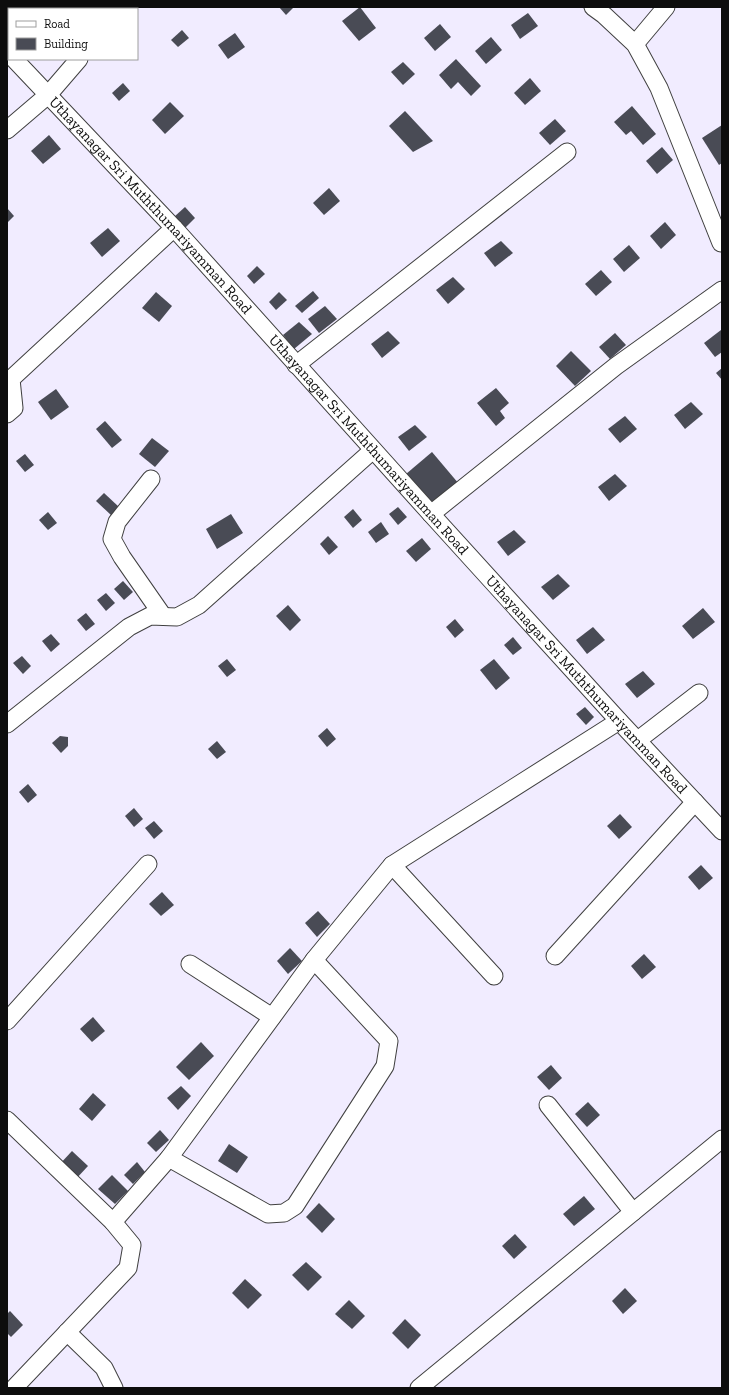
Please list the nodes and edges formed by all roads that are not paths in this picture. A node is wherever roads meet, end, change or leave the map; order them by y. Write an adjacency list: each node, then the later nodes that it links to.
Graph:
1 (594, 7): 3 (street)
2 (666, 7): 3 (street)
3 (635, 44): 10 (street)
4 (15, 60): 6 (street, Uthayanagar Sri Muththumariyamman Road)
5 (78, 60): 6 (street)
6 (48, 95): 7 (street); 9 (street, Uthayanagar Sri Muththumariyamman Road)
7 (7, 130)
8 (567, 152): 12 (street)
9 (174, 228): 12 (street, Uthayanagar Sri Muththumariyamman Road); 13 (street)
10 (722, 245)
11 (722, 290): 16 (street)
12 (296, 365): 14 (street, Uthayanagar Sri Muththumariyamman Road)
13 (7, 414)
14 (372, 450): 16 (street, Uthayanagar Sri Muththumariyamman Road); 17 (street)
15 (151, 479): 17 (street)
16 (430, 514): 19 (street, Uthayanagar Sri Muththumariyamman Road)
17 (163, 616): 20 (street)
18 (698, 693): 21 (street)
19 (619, 721): 21 (street, Uthayanagar Sri Muththumariyamman Road); 25 (street)
20 (7, 724)
21 (638, 740): 22 (street, Uthayanagar Sri Muththumariyamman Road)
22 (695, 802): 23 (street, Uthayanagar Sri Muththumariyamman Road); 26 (street)
23 (721, 827)
24 (148, 864): 31 (street)
25 (392, 865): 27 (street); 29 (street)
26 (555, 956)
27 (314, 960): 30 (street); 35 (street)
28 (190, 964): 30 (street)
29 (494, 976)
30 (272, 1017): 35 (street)
31 (7, 1021)
32 (548, 1105): 36 (street)
33 (7, 1120): 37 (street)
34 (722, 1139): 36 (street)
35 (169, 1158): 37 (street)
36 (633, 1212): 41 (street)
37 (113, 1222): 38 (street)
38 (67, 1332): 39 (street); 40 (street)
39 (14, 1388)
40 (114, 1388)
41 (418, 1388)

